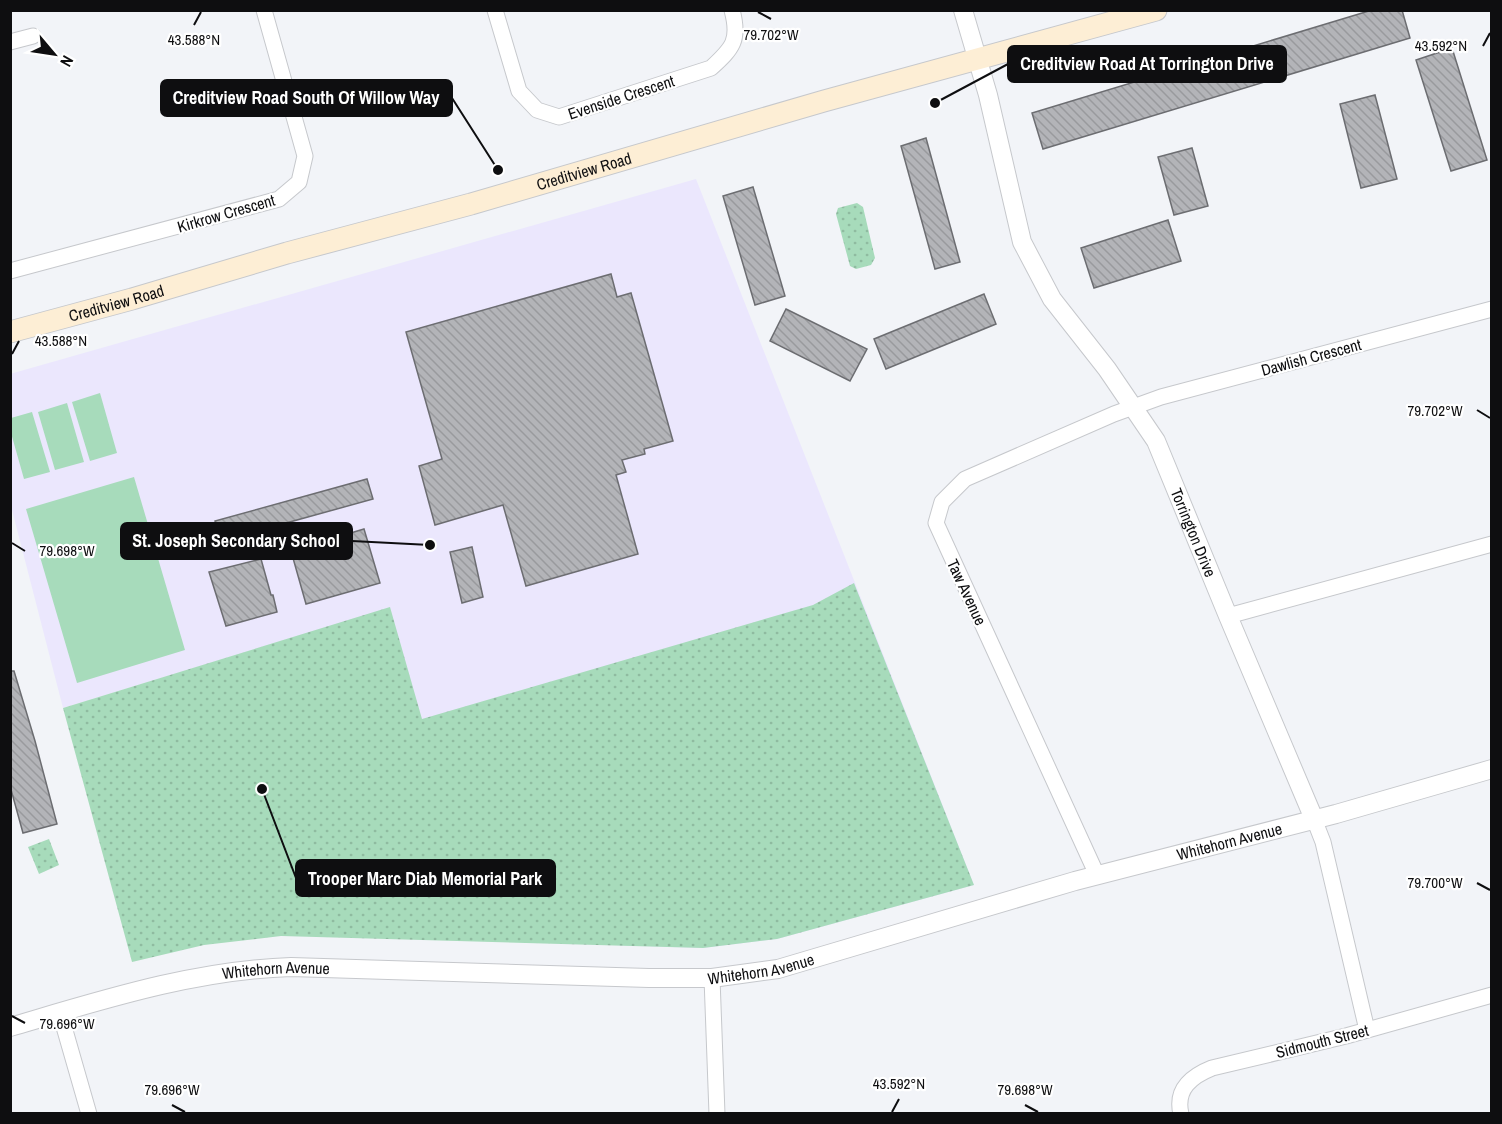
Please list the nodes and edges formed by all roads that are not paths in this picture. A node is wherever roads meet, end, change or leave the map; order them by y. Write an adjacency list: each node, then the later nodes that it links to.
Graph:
1 (264, 10): 9 (street, Kirkrow Crescent)
2 (495, 10): 3 (street, Evenside Crescent)
3 (732, 10)
4 (963, 10): 8 (street, Torrington Drive)
5 (1156, 10): 8 (main road, Creditview Road)
6 (33, 36): 7 (street)
7 (10, 42)
8 (977, 59): 11 (main road, Creditview Road); 12 (street, Torrington Drive)
9 (10, 271)
10 (1491, 309): 12 (street, Dawlish Crescent)
11 (10, 332)
12 (1132, 407): 14 (street, Torrington Drive); 17 (street, Taw Avenue)
13 (1491, 544): 14 (street)
14 (1228, 616): 16 (street, Torrington Drive)
15 (1491, 769): 16 (street, Whitehorn Avenue)
16 (1314, 819): 17 (street, Whitehorn Avenue); 22 (street, Torrington Drive)
17 (1097, 875): 18 (street, Whitehorn Avenue)
18 (712, 978): 20 (street, Whitehorn Avenue); 24 (street)
19 (1491, 995): 22 (street, Sidmouth Street)
20 (60, 1013): 21 (street, Whitehorn Avenue); 23 (street)
21 (10, 1027)
22 (1367, 1030): 25 (street, Sidmouth Street)
23 (89, 1113)
24 (717, 1113)
25 (1180, 1113)

